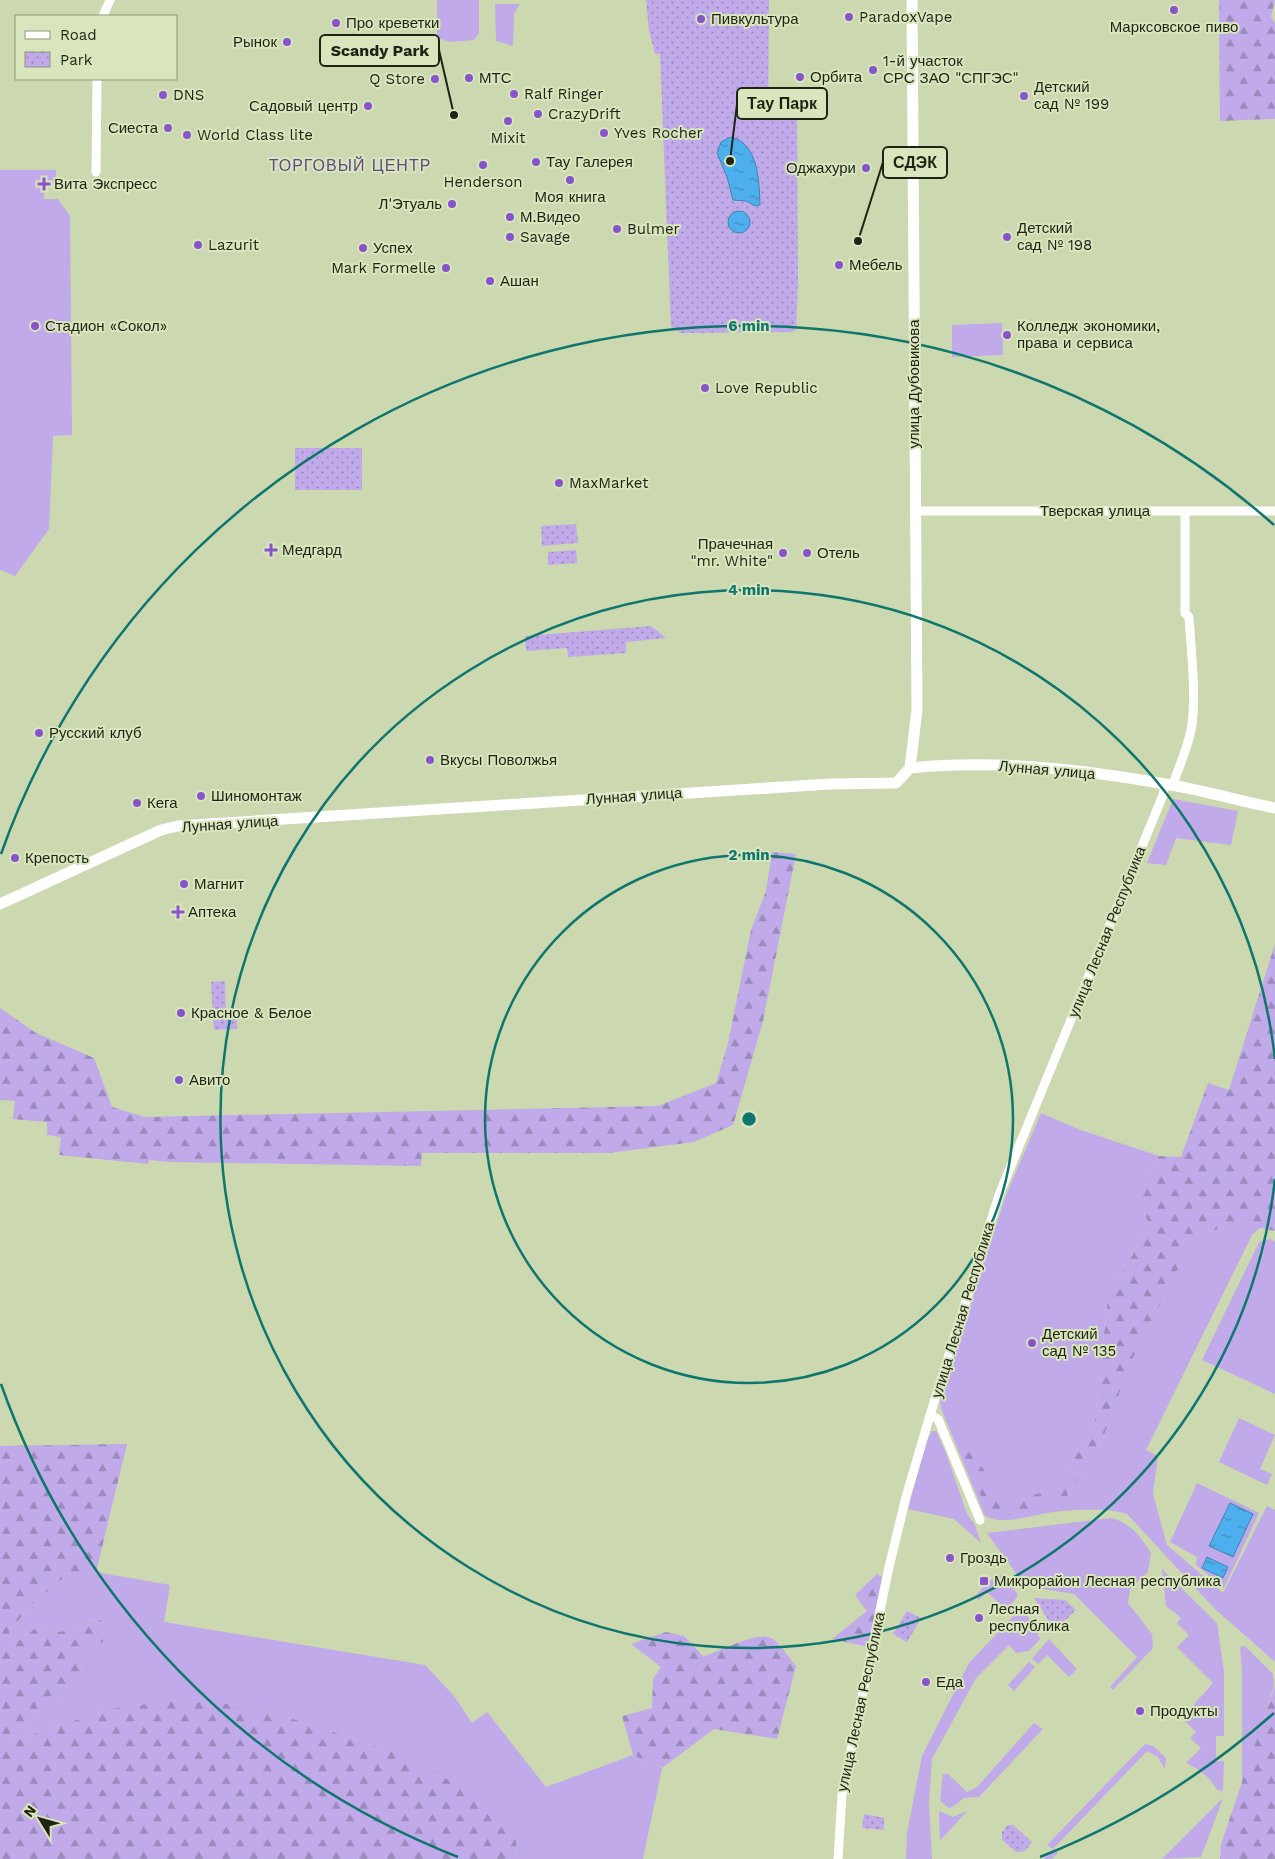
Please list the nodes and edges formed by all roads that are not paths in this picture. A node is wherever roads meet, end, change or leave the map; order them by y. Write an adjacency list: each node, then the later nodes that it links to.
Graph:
1 (110, 0): 3 (street)
2 (912, 0): 6 (street, улица Дубовикова)
3 (103, 15)
4 (97, 80): 5 (street)
5 (96, 172)
6 (915, 511): 8 (street, Тверская улица); 9 (street, улица Дубовикова)
7 (1275, 511): 8 (street, Тверская улица)
8 (1185, 512): 10 (street, улица Лесная Республика)
9 (910, 768): 10 (street, Лунная улица); 12 (street, Лунная улица)
10 (1169, 784): 11 (street, Лунная улица); 13 (street, улица Лесная Республика)
11 (1275, 808)
12 (0, 904)
13 (930, 1415): 14 (street); 15 (street, улица Лесная Республика)
14 (980, 1520)
15 (838, 1859)

